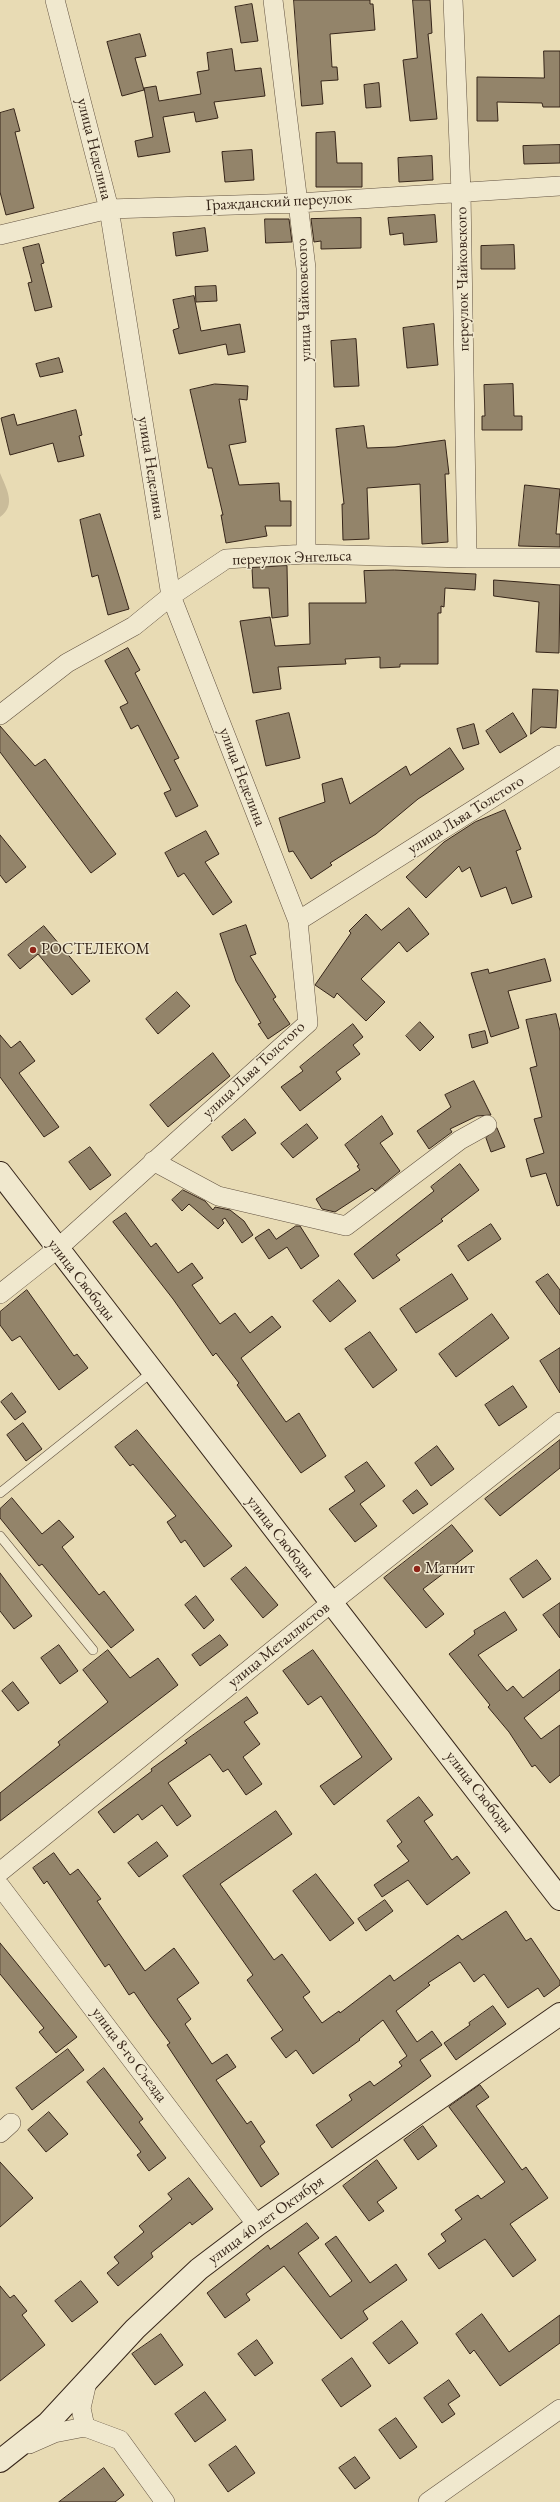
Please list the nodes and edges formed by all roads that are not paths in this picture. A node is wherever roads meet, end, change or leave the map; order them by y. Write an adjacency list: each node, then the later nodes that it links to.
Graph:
1 (55, 0): 7 (street, улица Неделина)
2 (273, 0): 6 (street, улица Чайковского)
3 (453, 0): 5 (street, переулок Чайковского)
4 (560, 186): 5 (street, Гражданский переулок)
5 (461, 192): 6 (street, Гражданский переулок); 10 (street, переулок Чайковского)
6 (298, 203): 7 (street, Гражданский переулок); 9 (street, улица Чайковского)
7 (109, 209): 8 (street, Гражданский переулок); 12 (street, улица Неделина)
8 (0, 235)
9 (306, 554): 10 (street, переулок Энгельса); 12 (street, переулок Энгельса)
10 (467, 558): 11 (street, переулок Энгельса)
11 (560, 558)
12 (171, 596): 13 (street, переулок Энгельса); 15 (street, улица Неделина)
13 (0, 715)
14 (560, 755): 15 (street, улица Льва Толстого)
15 (298, 921): 17 (street, улица Льва Толстого)
16 (487, 1125): 17 (street)
17 (153, 1161): 19 (street, улица Льва Толстого)
18 (0, 1173): 19 (street, улица Свободы)
19 (57, 1249): 20 (street, улица Льва Толстого); 21 (street, улица Свободы)
20 (0, 1294)
21 (152, 1372): 23 (lane); 25 (street, улица Свободы)
22 (560, 1422): 25 (street, улица Металлистов)
23 (0, 1492)
24 (0, 1536): 26 (lane)
25 (331, 1603): 27 (street, улица Металлистов); 29 (street, улица Свободы)
26 (93, 1650)
27 (0, 1872)
28 (0, 1886): 31 (street, улица 8-го Съезда)
29 (560, 1899)
30 (560, 2014): 31 (street, улица 40 лет Октября)
31 (257, 2225): 32 (street, улица 40 лет Октября)
32 (86, 2382): 34 (street); 35 (street, улица 40 лет Октября)
33 (560, 2409): 37 (street)
34 (85, 2427): 35 (street); 36 (street)
35 (6, 2456)
36 (164, 2502)
37 (428, 2502)

